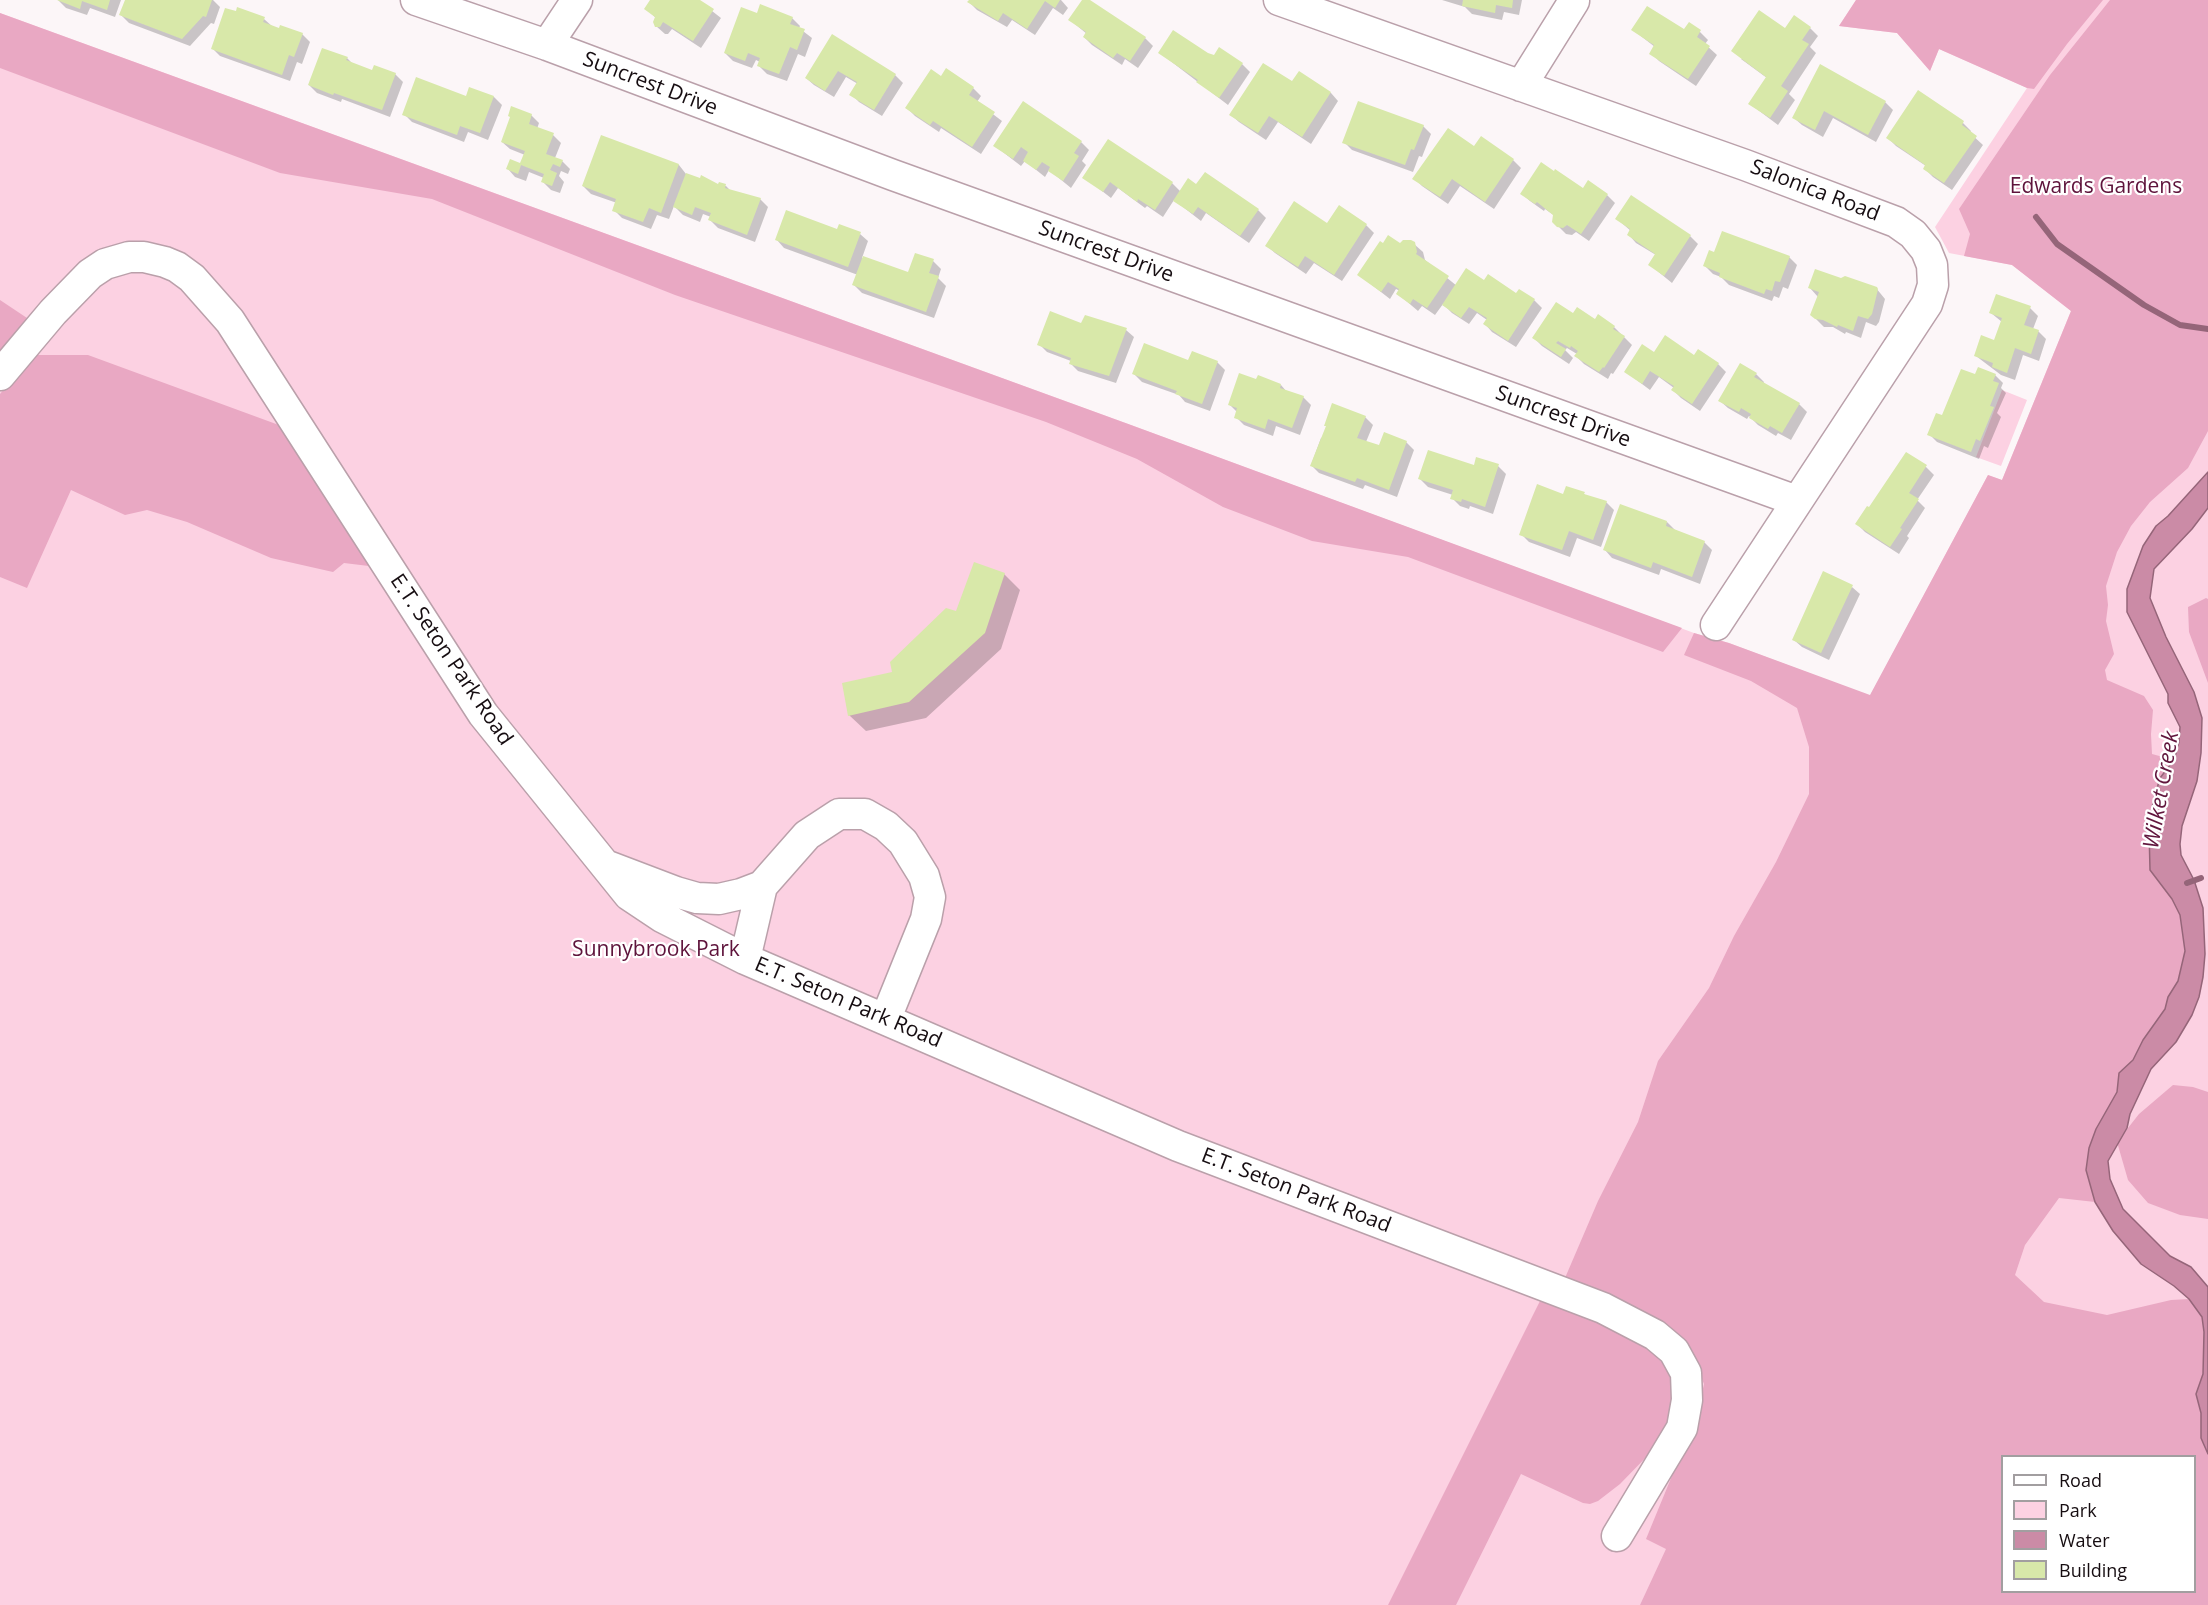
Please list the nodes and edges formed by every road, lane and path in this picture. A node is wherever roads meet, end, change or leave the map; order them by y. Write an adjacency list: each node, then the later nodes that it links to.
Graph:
1 (416, 0): 5 (street, Suncrest Drive)
2 (577, 0): 5 (street)
3 (1279, 0): 6 (street, Salonica Road)
4 (1574, 1): 6 (street)
5 (547, 45): 8 (street, Suncrest Drive)
6 (1521, 86): 8 (street, Salonica Road)
7 (0, 375): 10 (street, E.T. Seton Park Road)
8 (1797, 501): 9 (street, Salonica Road)
9 (1716, 625)
10 (605, 865): 11 (street); 12 (street, E.T. Seton Park Road)
11 (762, 886): 12 (street); 13 (street)
12 (745, 959): 13 (street, E.T. Seton Park Road)
13 (886, 1018): 14 (street, E.T. Seton Park Road)
14 (1617, 1536)

